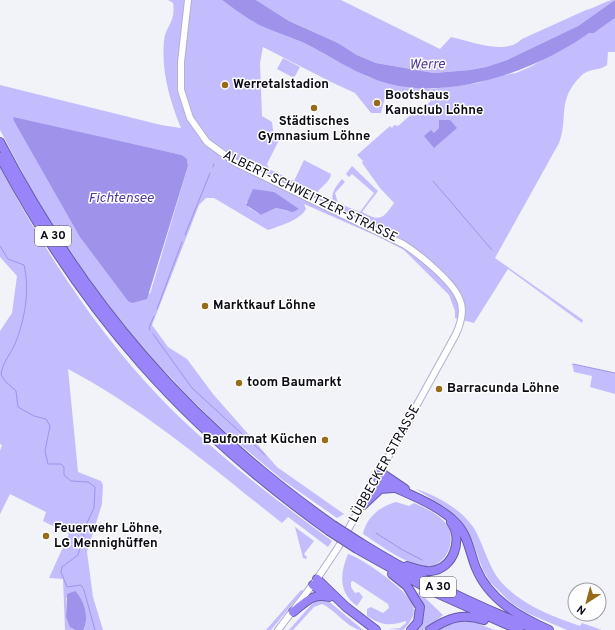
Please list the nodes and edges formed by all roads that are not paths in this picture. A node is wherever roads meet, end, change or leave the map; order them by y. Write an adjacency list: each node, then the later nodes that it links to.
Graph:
1 (188, 0): 4 (main road, ALBERT-SCHWEITZER-STRASSE)
2 (0, 142): 5 (highway, A 30)
3 (0, 157): 5 (highway, A 30)
4 (452, 288): 6 (main road, LÜBBECKER STRASSE)
5 (121, 337): 11 (highway, A 30, bridge)
6 (379, 475): 7 (highway); 8 (highway); 9 (main road, LÜBBECKER STRASSE)
7 (394, 488): 8 (highway); 9 (highway)
8 (415, 497): 10 (highway)
9 (363, 505): 14 (main road, LÜBBECKER STRASSE)
10 (443, 512): 13 (highway); 24 (highway)
11 (359, 546): 12 (highway, A 30); 13 (highway, A 30)
12 (374, 559): 18 (highway, A 30); 21 (highway)
13 (386, 559): 23 (highway, A 30)
14 (315, 582): 15 (highway); 16 (highway); 17 (main road, LÜBBECKER STRASSE)
15 (329, 597): 16 (highway); 17 (highway)
16 (346, 606): 20 (highway)
17 (293, 612): 19 (main road, LÜBBECKER STRASSE)
18 (515, 629): 22 (highway)
19 (278, 630)
20 (376, 630)
21 (412, 630)
22 (430, 630)
23 (537, 630)
24 (550, 630)

